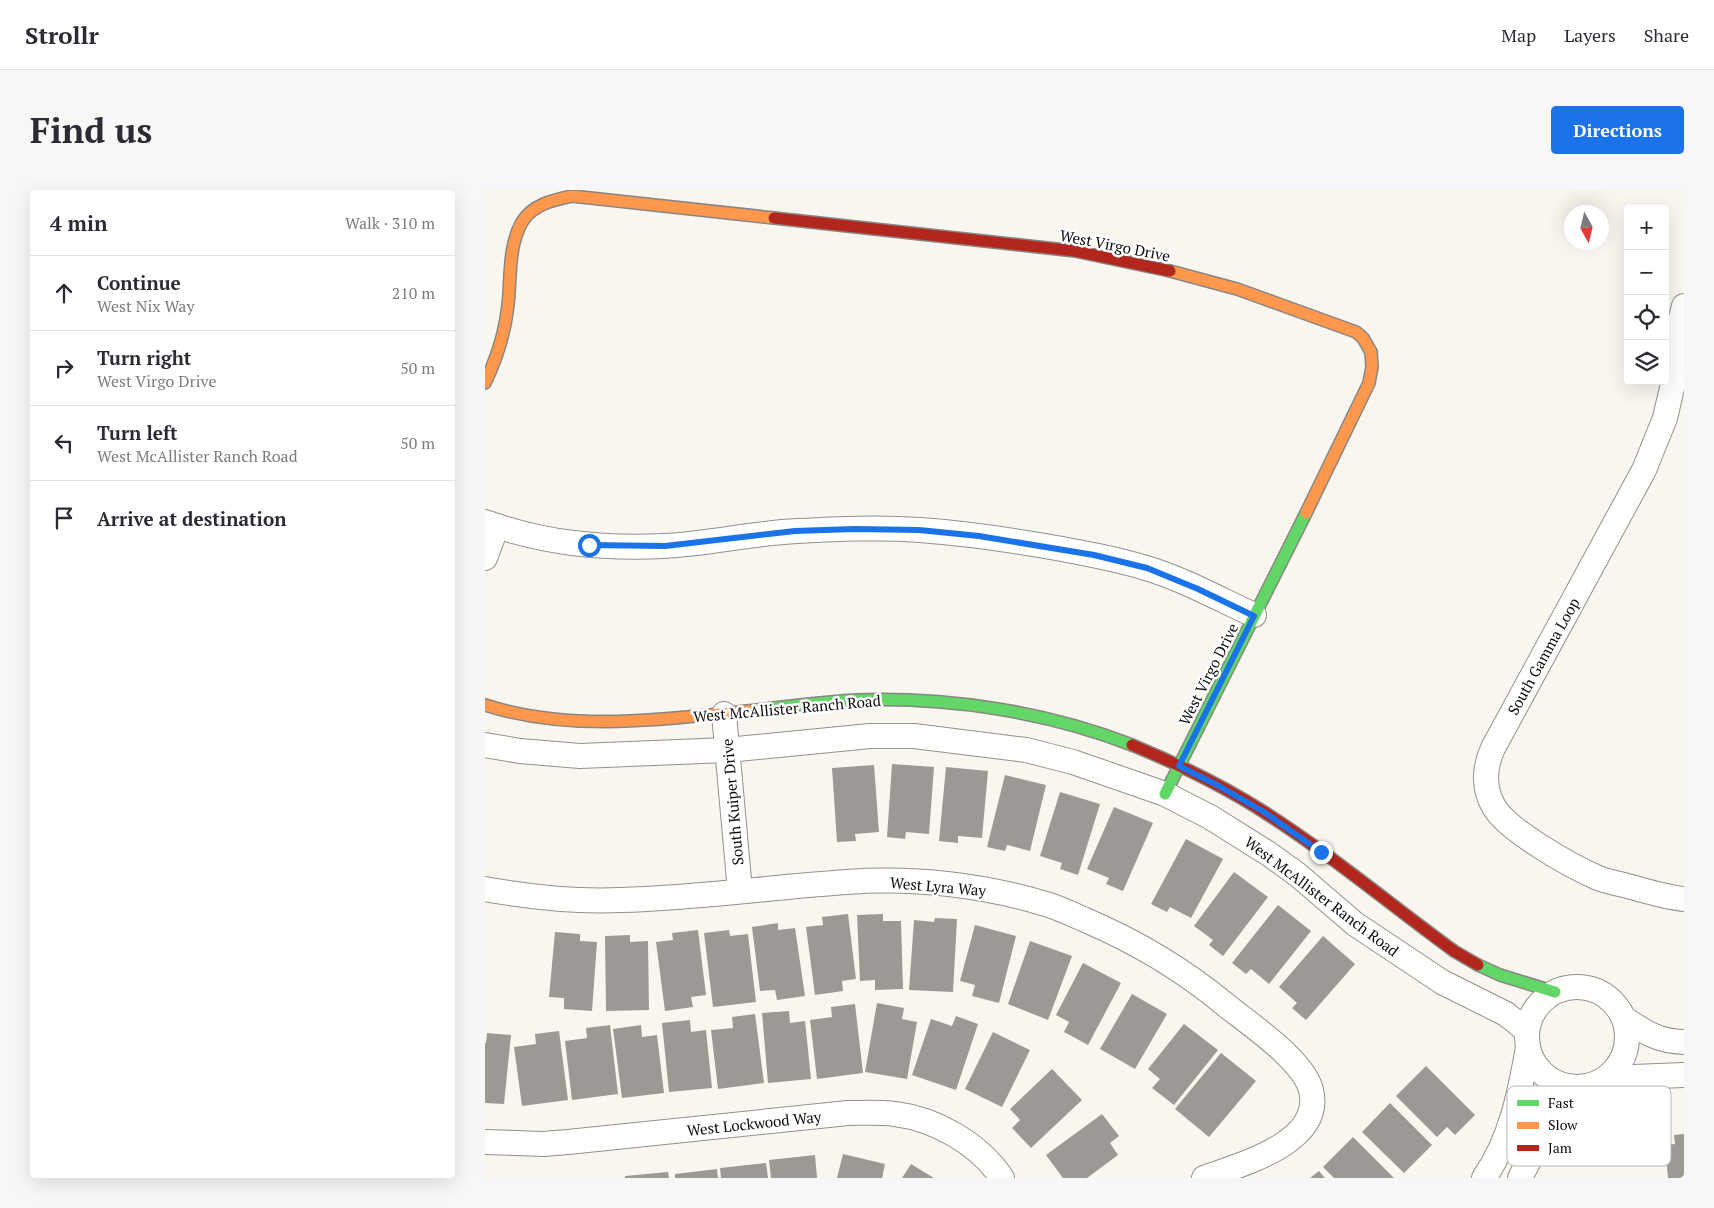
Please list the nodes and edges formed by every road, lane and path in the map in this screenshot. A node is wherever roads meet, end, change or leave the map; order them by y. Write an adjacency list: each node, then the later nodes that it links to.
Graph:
1 (1684, 306): 14 (street, South Gamma Loop)
2 (485, 383): 5 (street, West Virgo Drive)
3 (491, 524): 4 (street); 5 (street)
4 (485, 558)
5 (1254, 616): 10 (street, West Virgo Drive)
6 (485, 704): 7 (street, West McAllister Ranch Road)
7 (724, 714): 9 (street, South Kuiper Drive); 10 (street, West McAllister Ranch Road)
8 (485, 745): 9 (street, West McAllister Ranch Road)
9 (727, 750): 11 (street, West McAllister Ranch Road); 13 (street, South Kuiper Drive)
10 (1179, 766): 11 (street, West Virgo Drive); 15 (street, West McAllister Ranch Road)
11 (1165, 794): 17 (street, West McAllister Ranch Road)
12 (485, 889): 13 (street, West Lyra Way)
13 (740, 891): 28 (street, West Lyra Way)
14 (1684, 899)
15 (1555, 992): 16 (street); 17 (street)
16 (1625, 1019): 18 (street); 20 (street)
17 (1528, 1039): 21 (street); 22 (street)
18 (1684, 1042)
19 (1684, 1075): 20 (street)
20 (1599, 1082): 23 (street); 24 (street)
21 (1521, 1086)
22 (1567, 1086)
23 (1583, 1086)
24 (1593, 1086)
25 (1507, 1131): 31 (street)
26 (485, 1142): 30 (street, West Lockwood Way)
27 (1526, 1166): 32 (street)
28 (1245, 1171): 29 (street)
29 (1212, 1176)
30 (1002, 1178)
31 (1484, 1178)
32 (1520, 1178)

